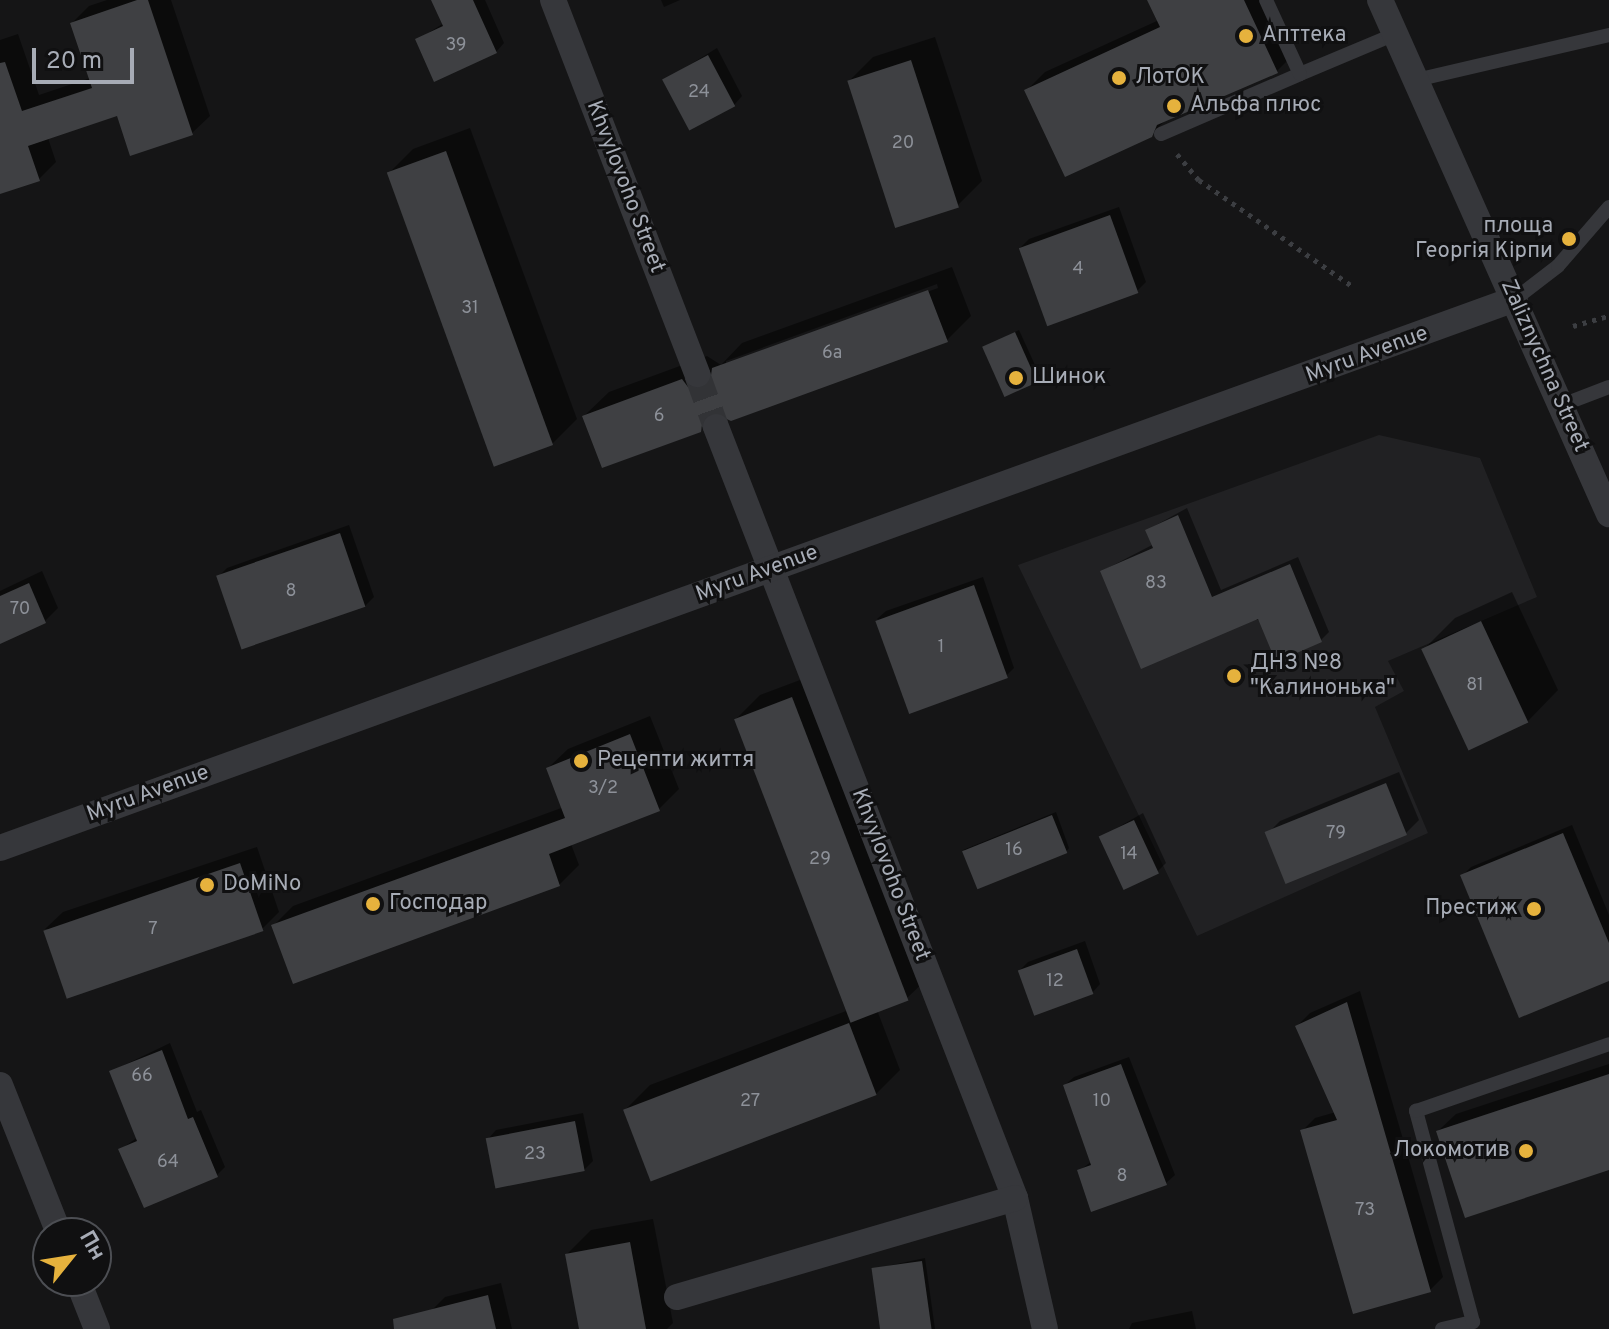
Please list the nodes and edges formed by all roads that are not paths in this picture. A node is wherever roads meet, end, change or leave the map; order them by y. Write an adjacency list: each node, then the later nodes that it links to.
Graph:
1 (553, 0): 11 (street, Khvylovoho Street)
2 (1266, 0): 6 (lane)
3 (1380, 0): 4 (street, Zaliznychna Street)
4 (1395, 34): 6 (lane); 7 (street, Zaliznychna Street)
5 (1609, 35): 7 (lane)
6 (1300, 74): 8 (lane)
7 (1416, 80): 10 (street, Zaliznychna Street)
8 (1161, 134)
9 (1609, 207): 10 (lane)
10 (1515, 299): 13 (street, Zaliznychna Street); 16 (street, Myru Avenue)
11 (697, 374)
12 (1609, 387): 13 (lane)
13 (1562, 405): 15 (street, Zaliznychna Street)
14 (716, 427): 16 (street, Khvylovoho Street)
15 (1609, 514)
16 (771, 569): 17 (street, Myru Avenue); 20 (street, Khvylovoho Street)
17 (0, 848)
18 (1609, 1044): 26 (lane)
19 (0, 1085): 21 (street)
20 (1015, 1198): 23 (street); 25 (street, Khvylovoho Street)
21 (53, 1217)
22 (84, 1297): 24 (street)
23 (677, 1297)
24 (97, 1329)
25 (1045, 1329)
26 (1442, 1329)

